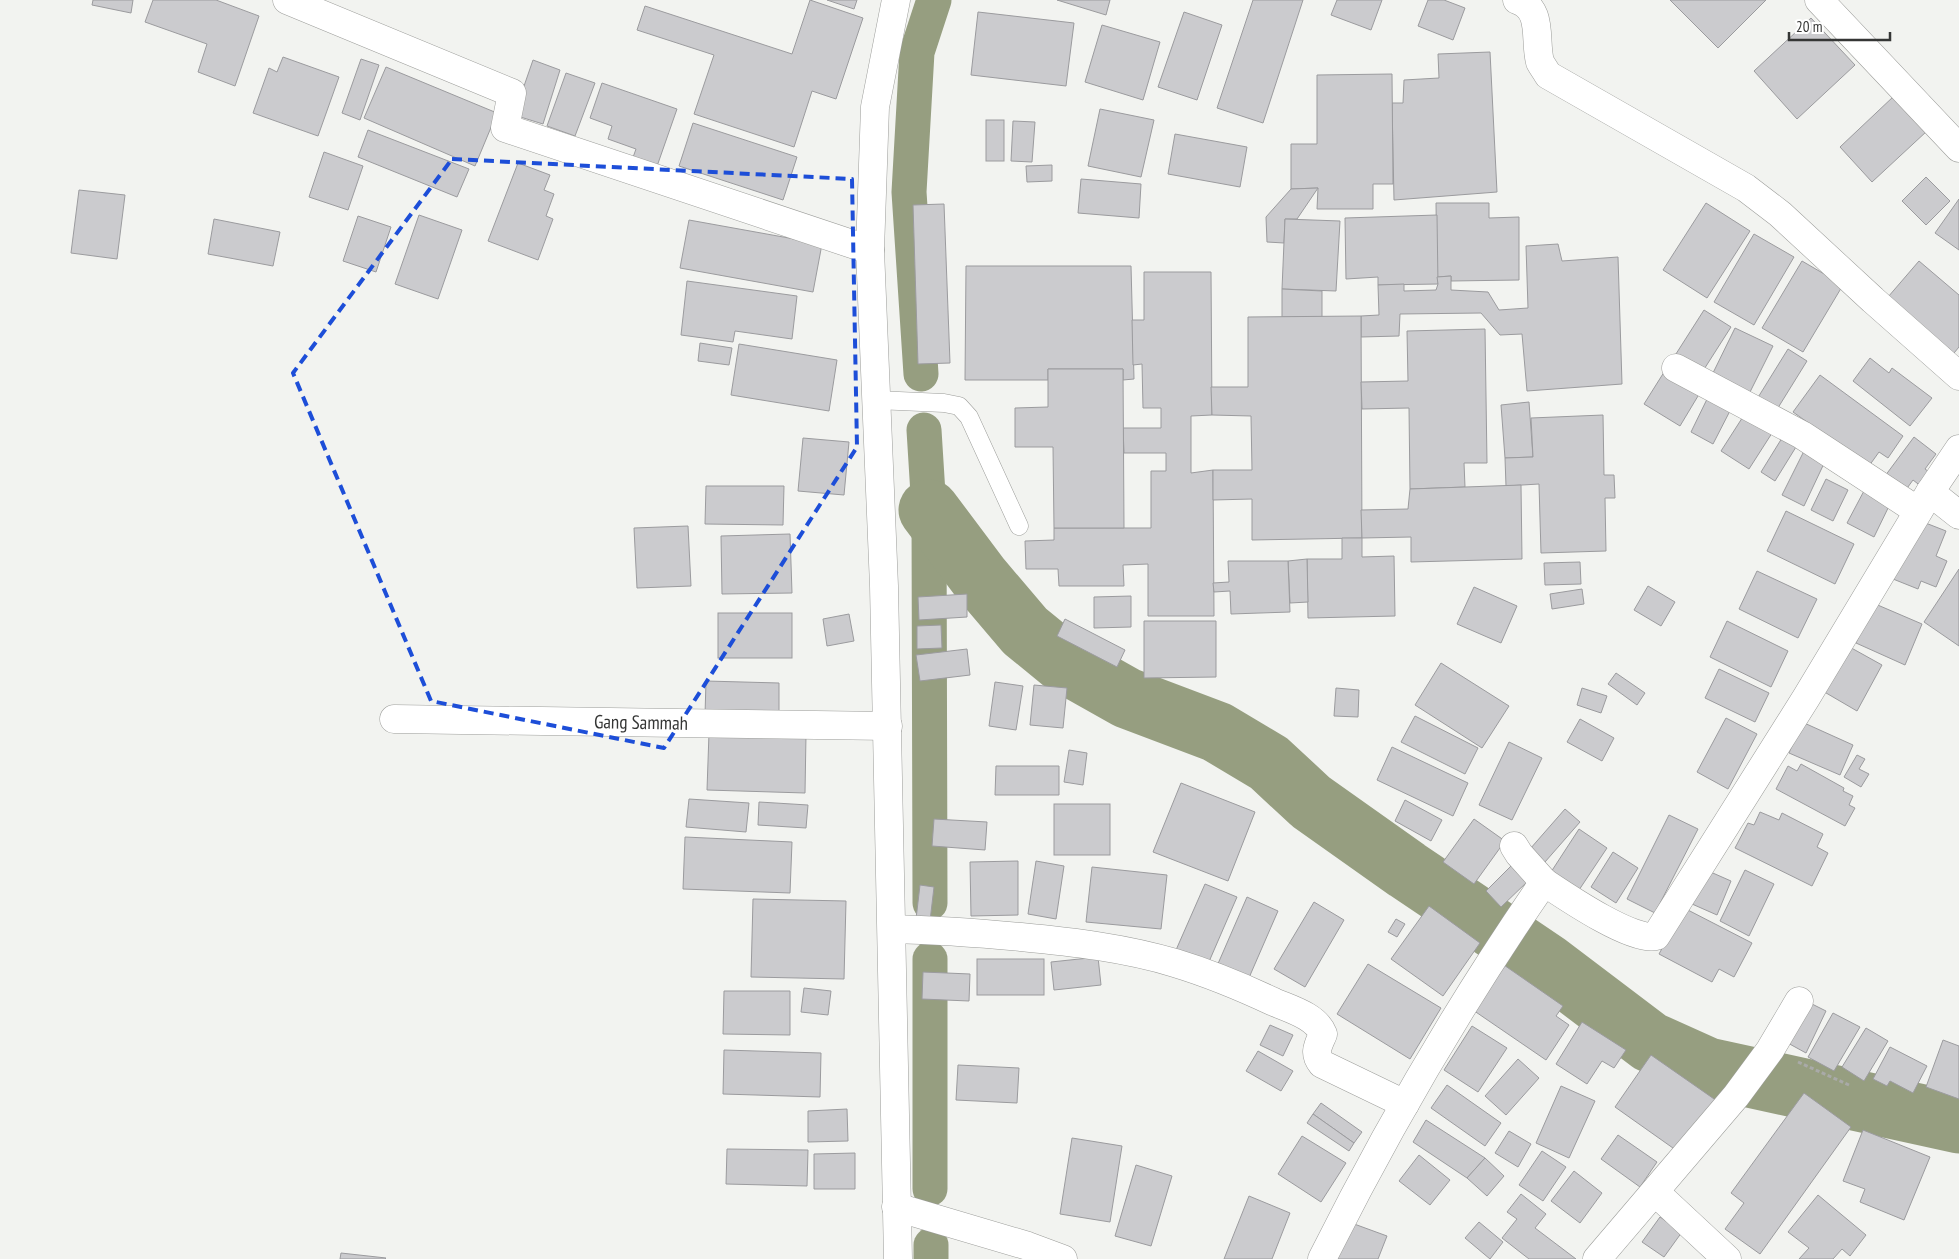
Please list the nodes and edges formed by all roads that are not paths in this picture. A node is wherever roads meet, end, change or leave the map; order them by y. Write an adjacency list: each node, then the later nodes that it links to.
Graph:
1 (287, 0): 6 (street)
2 (896, 0): 6 (street)
3 (1517, 0): 8 (street)
4 (1819, 0): 5 (street)
5 (1959, 148)
6 (870, 250): 9 (street)
7 (1676, 368): 11 (street)
8 (1959, 376)
9 (876, 400): 13 (lane); 15 (street)
10 (1959, 449): 11 (street)
11 (1924, 501): 12 (street); 17 (street)
12 (1959, 514)
13 (1019, 526)
14 (394, 718): 15 (street, Gang Sammah)
15 (888, 726): 18 (street)
16 (1514, 846): 17 (street)
17 (1544, 882): 20 (street)
18 (892, 929): 20 (street); 22 (street)
19 (1800, 1001): 21 (street)
20 (1406, 1104): 25 (street)
21 (1655, 1192): 26 (street); 27 (street)
22 (896, 1207): 23 (street); 24 (street)
23 (898, 1259)
24 (1063, 1259)
25 (1322, 1259)
26 (1597, 1259)
27 (1727, 1259)

